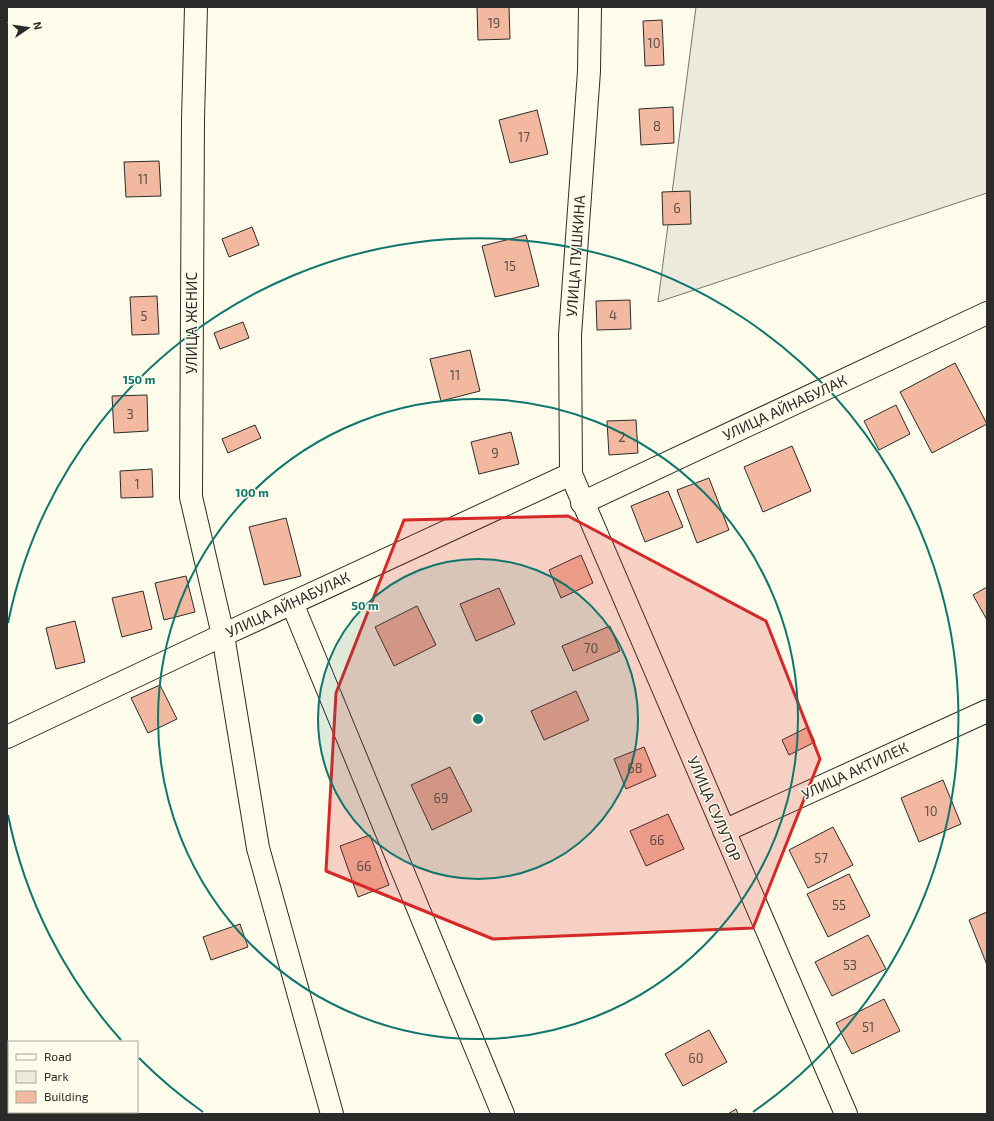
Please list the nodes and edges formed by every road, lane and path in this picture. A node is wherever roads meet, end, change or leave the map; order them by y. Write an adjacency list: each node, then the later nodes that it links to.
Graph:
1 (196, 7): 7 (street, УЛИЦА ЖЕНИС)
2 (590, 7): 4 (street, УЛИЦА ПУШКИНА)
3 (987, 313): 5 (street, УЛИЦА АЙНАБУЛАК)
4 (570, 474): 5 (street, УЛИЦА ПУШКИНА); 6 (street, УЛИЦА АЙНАБУЛАК)
5 (582, 503): 10 (street, УЛИЦА СУЛУТОР)
6 (292, 603): 7 (street, УЛИЦА АЙНАБУЛАК); 12 (street)
7 (223, 635): 9 (street, УЛИЦА АЙНАБУЛАК); 11 (street, УЛИЦА ЖЕНИС)
8 (987, 711): 10 (street, УЛИЦА АКТИЛЕК)
9 (7, 737)
10 (724, 831): 13 (street, УЛИЦА СУЛУТОР)
11 (332, 1114)
12 (503, 1114)
13 (846, 1114)

